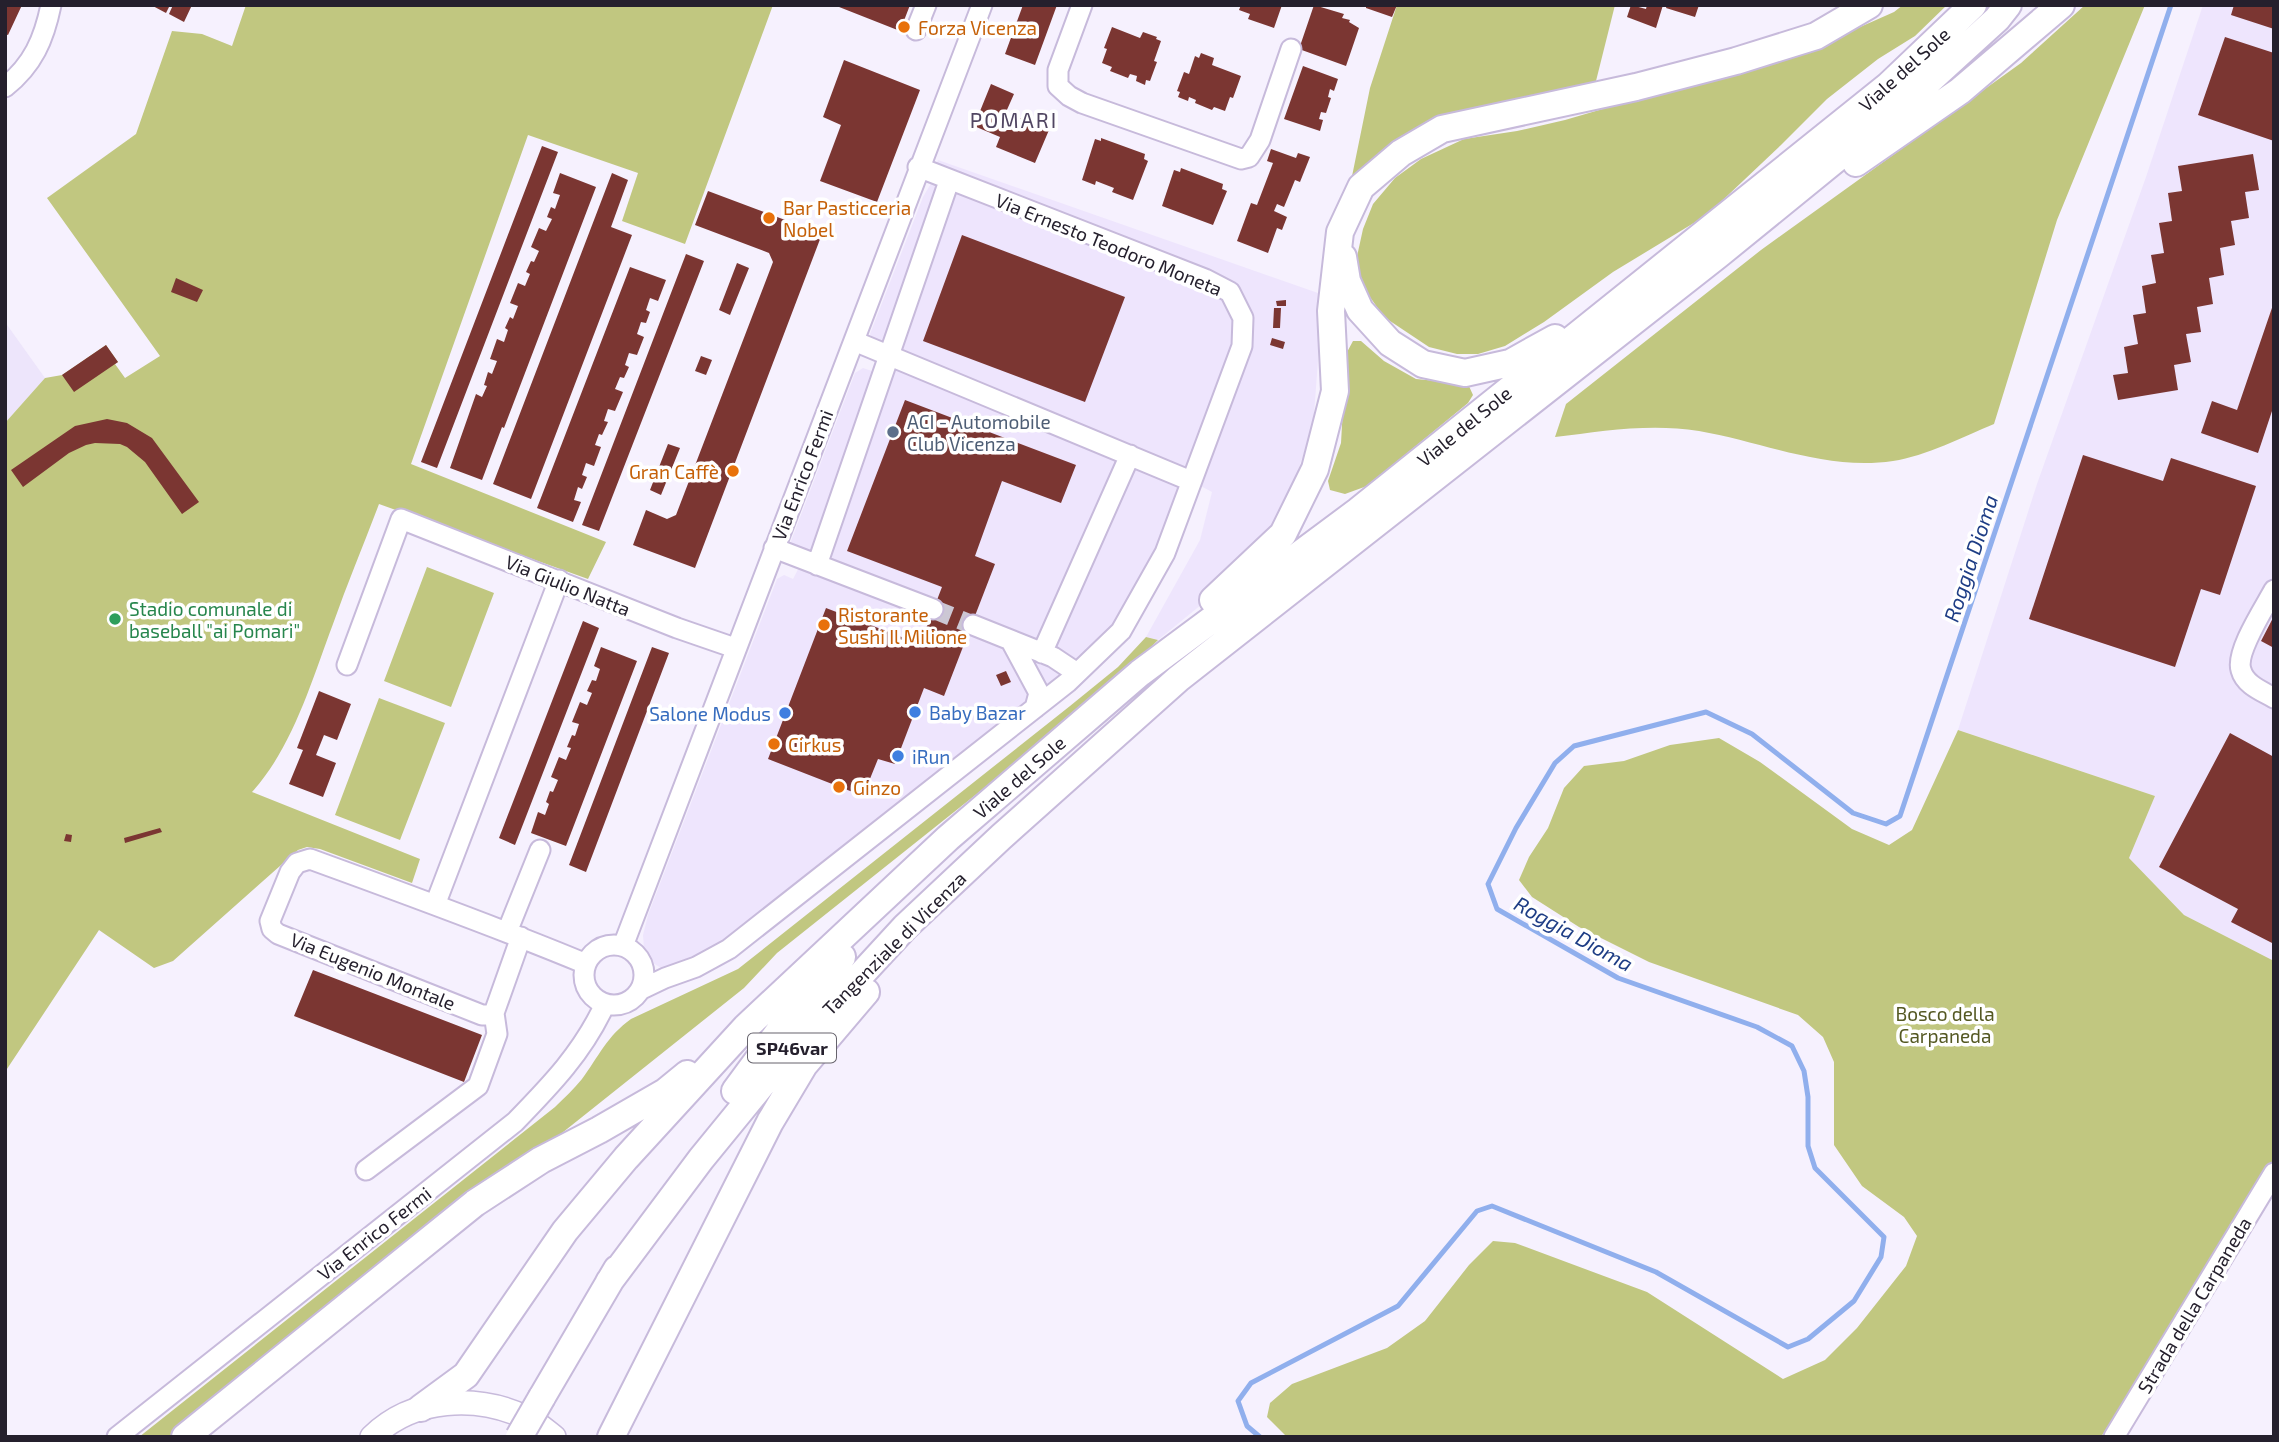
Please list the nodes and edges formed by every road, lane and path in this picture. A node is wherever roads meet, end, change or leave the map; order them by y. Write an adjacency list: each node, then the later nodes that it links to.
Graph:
1 (51, 5): 11 (street)
2 (926, 5): 9 (street)
3 (982, 5): 12 (street, Via Enrico Fermi)
4 (1082, 5): 10 (street)
5 (1869, 5): 14 (highway)
6 (1973, 5): 16 (highway, Viale del Sole)
7 (2061, 5): 15 (highway)
8 (2003, 12): 15 (highway, Viale del Sole)
9 (916, 30)
10 (1291, 49)
11 (5, 88)
12 (918, 167): 13 (street, Via Ernesto Teodoro Moneta); 17 (street, Via Enrico Fermi)
13 (949, 181): 18 (street); 20 (street, Via Ernesto Teodoro Moneta)
14 (1340, 232): 16 (highway); 32 (highway)
15 (1718, 256): 35 (highway, Viale del Sole)
16 (1620, 301): 32 (highway, Viale del Sole)
17 (854, 341): 18 (street); 21 (street, Via Enrico Fermi)
18 (889, 355): 19 (street); 22 (street)
19 (1130, 455): 20 (street); 29 (street)
20 (1191, 481): 31 (street, Via Ernesto Teodoro Moneta)
21 (774, 548): 22 (street); 28 (street, Via Enrico Fermi)
22 (817, 565): 25 (street)
23 (559, 580): 28 (street, Via Giulio Natta); 30 (street, Via Giulio Natta); 38 (street)
24 (2274, 590): 33 (street)
25 (933, 609)
26 (973, 625): 27 (street)
27 (1011, 640): 29 (street); 34 (street)
28 (736, 648): 40 (street, Via Enrico Fermi)
29 (1042, 653): 31 (street)
30 (347, 665)
31 (1077, 673): 34 (street, Via Ernesto Teodoro Moneta)
32 (1140, 673): 36 (highway, Viale del Sole)
33 (2274, 698)
34 (1035, 708): 43 (street, Via Ernesto Teodoro Moneta)
35 (1001, 837): 50 (highway, Tangenziale di Vicenza / SP46var); 58 (highway)
36 (948, 838): 47 (highway); 50 (highway, Tangenziale di Vicenza / SP46var)
37 (540, 850): 39 (street)
38 (435, 905): 39 (street, Via Eugenio Montale); 46 (street, Via Eugenio Montale)
39 (514, 935): 42 (street, Via Eugenio Montale); 46 (street)
40 (623, 946): 41 (street); 42 (street)
41 (642, 962): 43 (street); 44 (street)
42 (586, 964): 45 (street)
43 (680, 972): 44 (street, Via Ernesto Teodoro Moneta)
44 (642, 989): 45 (street, Via Ernesto Teodoro Moneta)
45 (605, 1004): 53 (street, Via Enrico Fermi)
46 (494, 1013): 48 (street)
47 (746, 1027): 51 (highway); 54 (highway)
48 (366, 1170)
49 (2274, 1173): 59 (street, Strada della Carpaneda)
50 (609, 1282): 56 (highway, Tangenziale di Vicenza / SP46var, bridge)
51 (421, 1408): 52 (main road); 57 (main road)
52 (377, 1432): 55 (main road)
53 (117, 1437)
54 (185, 1437)
55 (355, 1437)
56 (519, 1437)
57 (554, 1437)
58 (611, 1437)
59 (2114, 1437)

